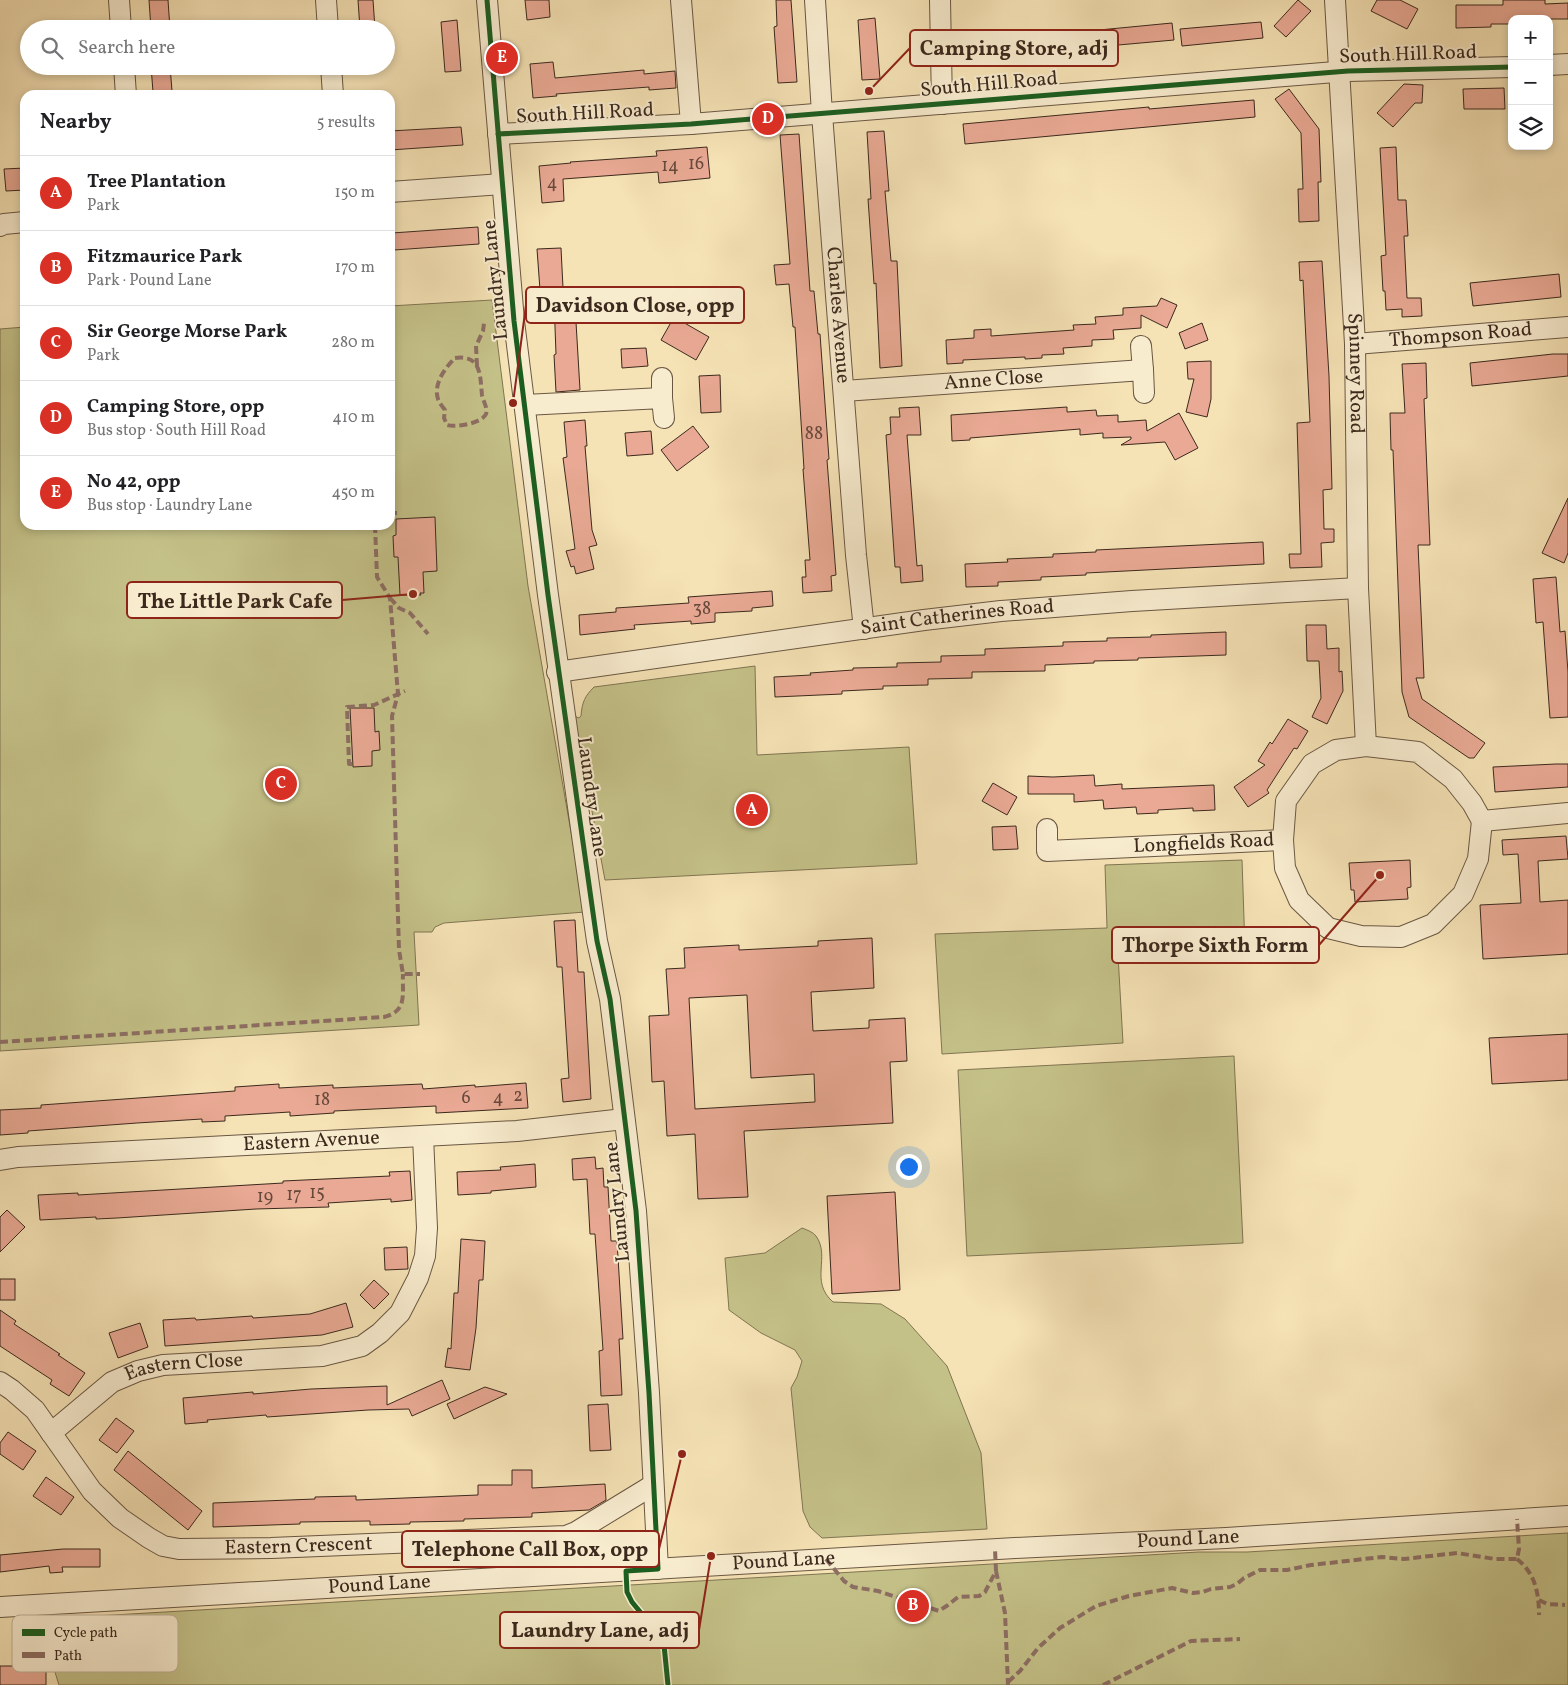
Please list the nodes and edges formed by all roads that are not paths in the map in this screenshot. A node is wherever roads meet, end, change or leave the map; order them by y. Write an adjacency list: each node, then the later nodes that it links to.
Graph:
1 (119, 0): 8 (street)
2 (326, 0): 9 (street)
3 (487, 0): 21 (street, Laundry Lane)
4 (681, 0): 20 (street)
5 (815, 0): 19 (street, Charles Avenue)
6 (940, 0): 18 (street)
7 (1335, 0): 13 (street, Spinney Road)
8 (120, 20)
9 (327, 20)
10 (1568, 64): 11 (street)
11 (1553, 65)
12 (1508, 67): 13 (street, South Hill Road)
13 (1340, 72): 18 (street, South Hill Road); 27 (street, Spinney Road)
14 (125, 75): 16 (street)
15 (332, 75): 17 (street)
16 (126, 90)
17 (333, 90)
18 (942, 104): 19 (street, South Hill Road)
19 (822, 114): 20 (street, South Hill Road); 31 (street, Charles Avenue)
20 (691, 124): 21 (street, South Hill Road)
21 (498, 134): 22 (street, Laundry Lane)
22 (502, 184): 23 (street); 33 (street, Laundry Lane)
23 (395, 192)
24 (20, 222): 25 (street)
25 (0, 226)
26 (1568, 327): 27 (street, Thompson Road)
27 (1355, 344): 34 (street, Spinney Road)
28 (1141, 346): 29 (street)
29 (1143, 370): 31 (street, Anne Close); 32 (street)
30 (662, 378): 33 (street)
31 (844, 391): 35 (street, Charles Avenue)
32 (1144, 394)
33 (525, 406): 36 (street, Laundry Lane)
34 (1358, 588): 35 (street, Saint Catherines Road); 37 (street, Spinney Road)
35 (864, 629): 36 (street, Saint Catherines Road)
36 (557, 672): 42 (street, Laundry Lane)
37 (1366, 746): 39 (street, Longfields Road); 41 (street, Longfields Road)
38 (1568, 813): 39 (street)
39 (1482, 821): 41 (street)
40 (1047, 829): 41 (street, Longfields Road)
41 (1283, 840)
42 (624, 1119): 43 (street, Eastern Avenue); 47 (street, Laundry Lane)
43 (423, 1136): 44 (street, Eastern Avenue); 46 (street, Eastern Close)
44 (0, 1160)
45 (0, 1382): 46 (street, Eastern Crescent)
46 (51, 1433): 47 (street, Eastern Crescent)
47 (653, 1485): 49 (street, Laundry Lane)
48 (1568, 1516): 49 (street, Pound Lane)
49 (658, 1569): 50 (street, Pound Lane)
50 (0, 1607)

